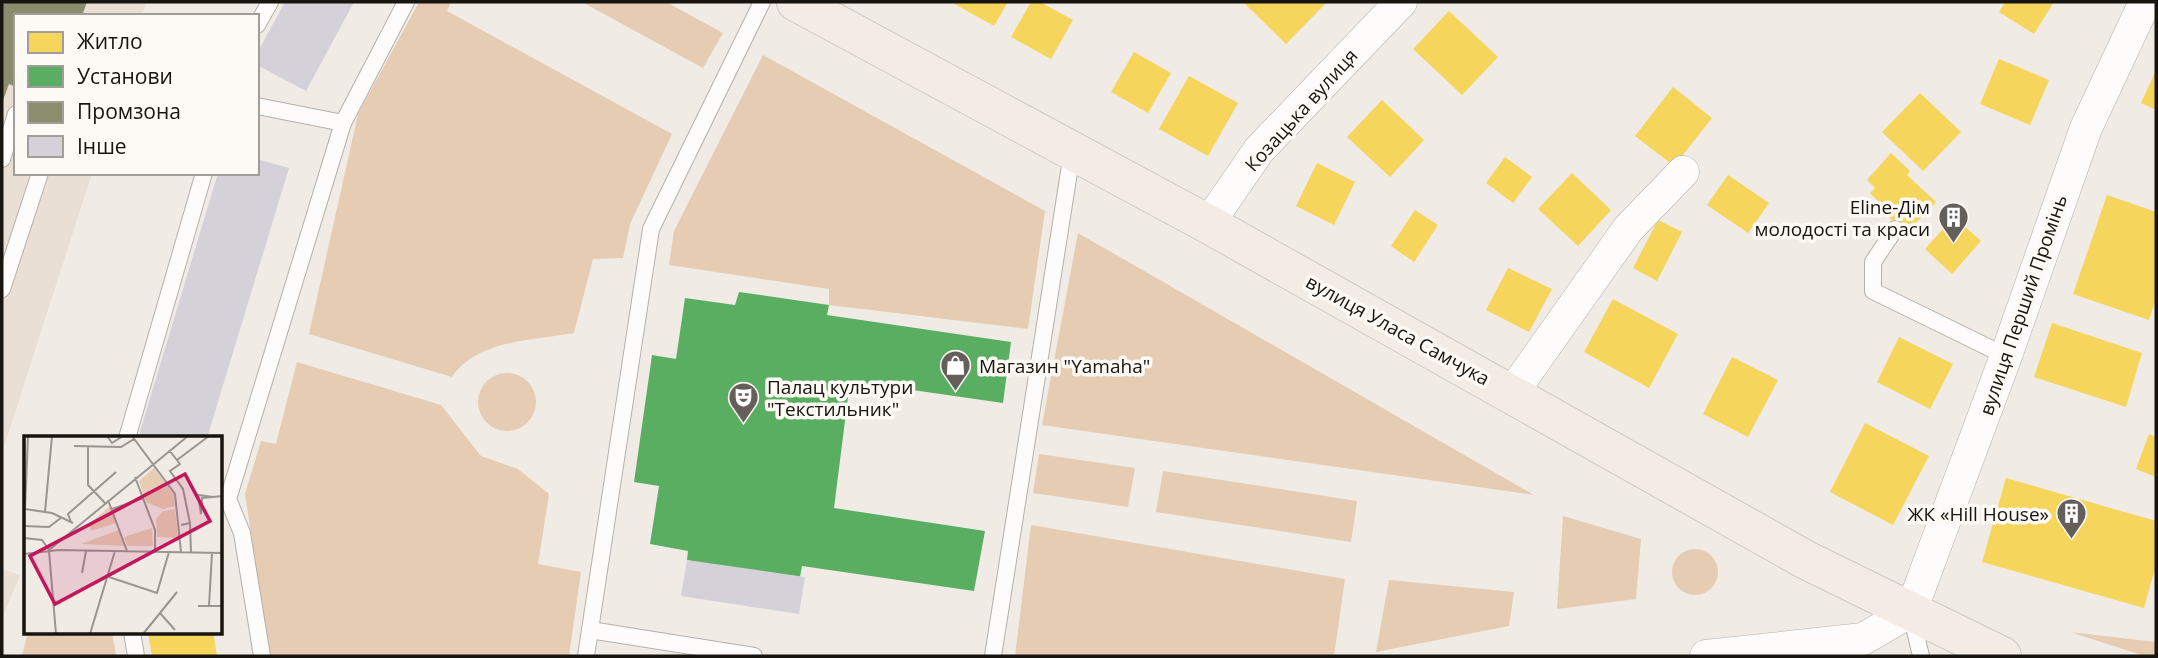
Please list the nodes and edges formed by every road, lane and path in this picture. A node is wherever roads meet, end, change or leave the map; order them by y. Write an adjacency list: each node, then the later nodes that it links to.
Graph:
1 (270, 2): 7 (lane)
2 (406, 2): 10 (lane)
3 (762, 2): 24 (lane)
4 (796, 2): 11 (main road, вулиця Уласа Самчука)
5 (1401, 2): 16 (street, Козацька вулиця)
6 (2145, 2): 19 (street, вулиця Перший Промінь)
7 (259, 21)
8 (259, 106): 10 (lane)
9 (14, 120): 12 (lane)
10 (343, 123): 22 (lane)
11 (1072, 153): 16 (main road, вулиця Уласа Самчука); 30 (lane)
12 (2, 159)
13 (1683, 172): 20 (street)
14 (39, 175): 18 (lane)
15 (203, 175): 21 (lane)
16 (1208, 225): 20 (main road, вулиця Уласа Самчука)
17 (1895, 229): 19 (lane)
18 (2, 289)
19 (2007, 356): 23 (street, вулиця Перший Промінь)
20 (1512, 393): 23 (main road, вулиця Уласа Самчука)
21 (128, 436)
22 (225, 499): 27 (lane)
23 (1911, 611): 31 (street); 32 (lane); 33 (main road, вулиця Уласа Самчука)
24 (590, 630): 28 (lane); 29 (lane)
25 (132, 634): 26 (lane)
26 (136, 656)
27 (262, 656)
28 (586, 656)
29 (754, 656)
30 (993, 656)
31 (1706, 656)
32 (1921, 656)
33 (2002, 656)

